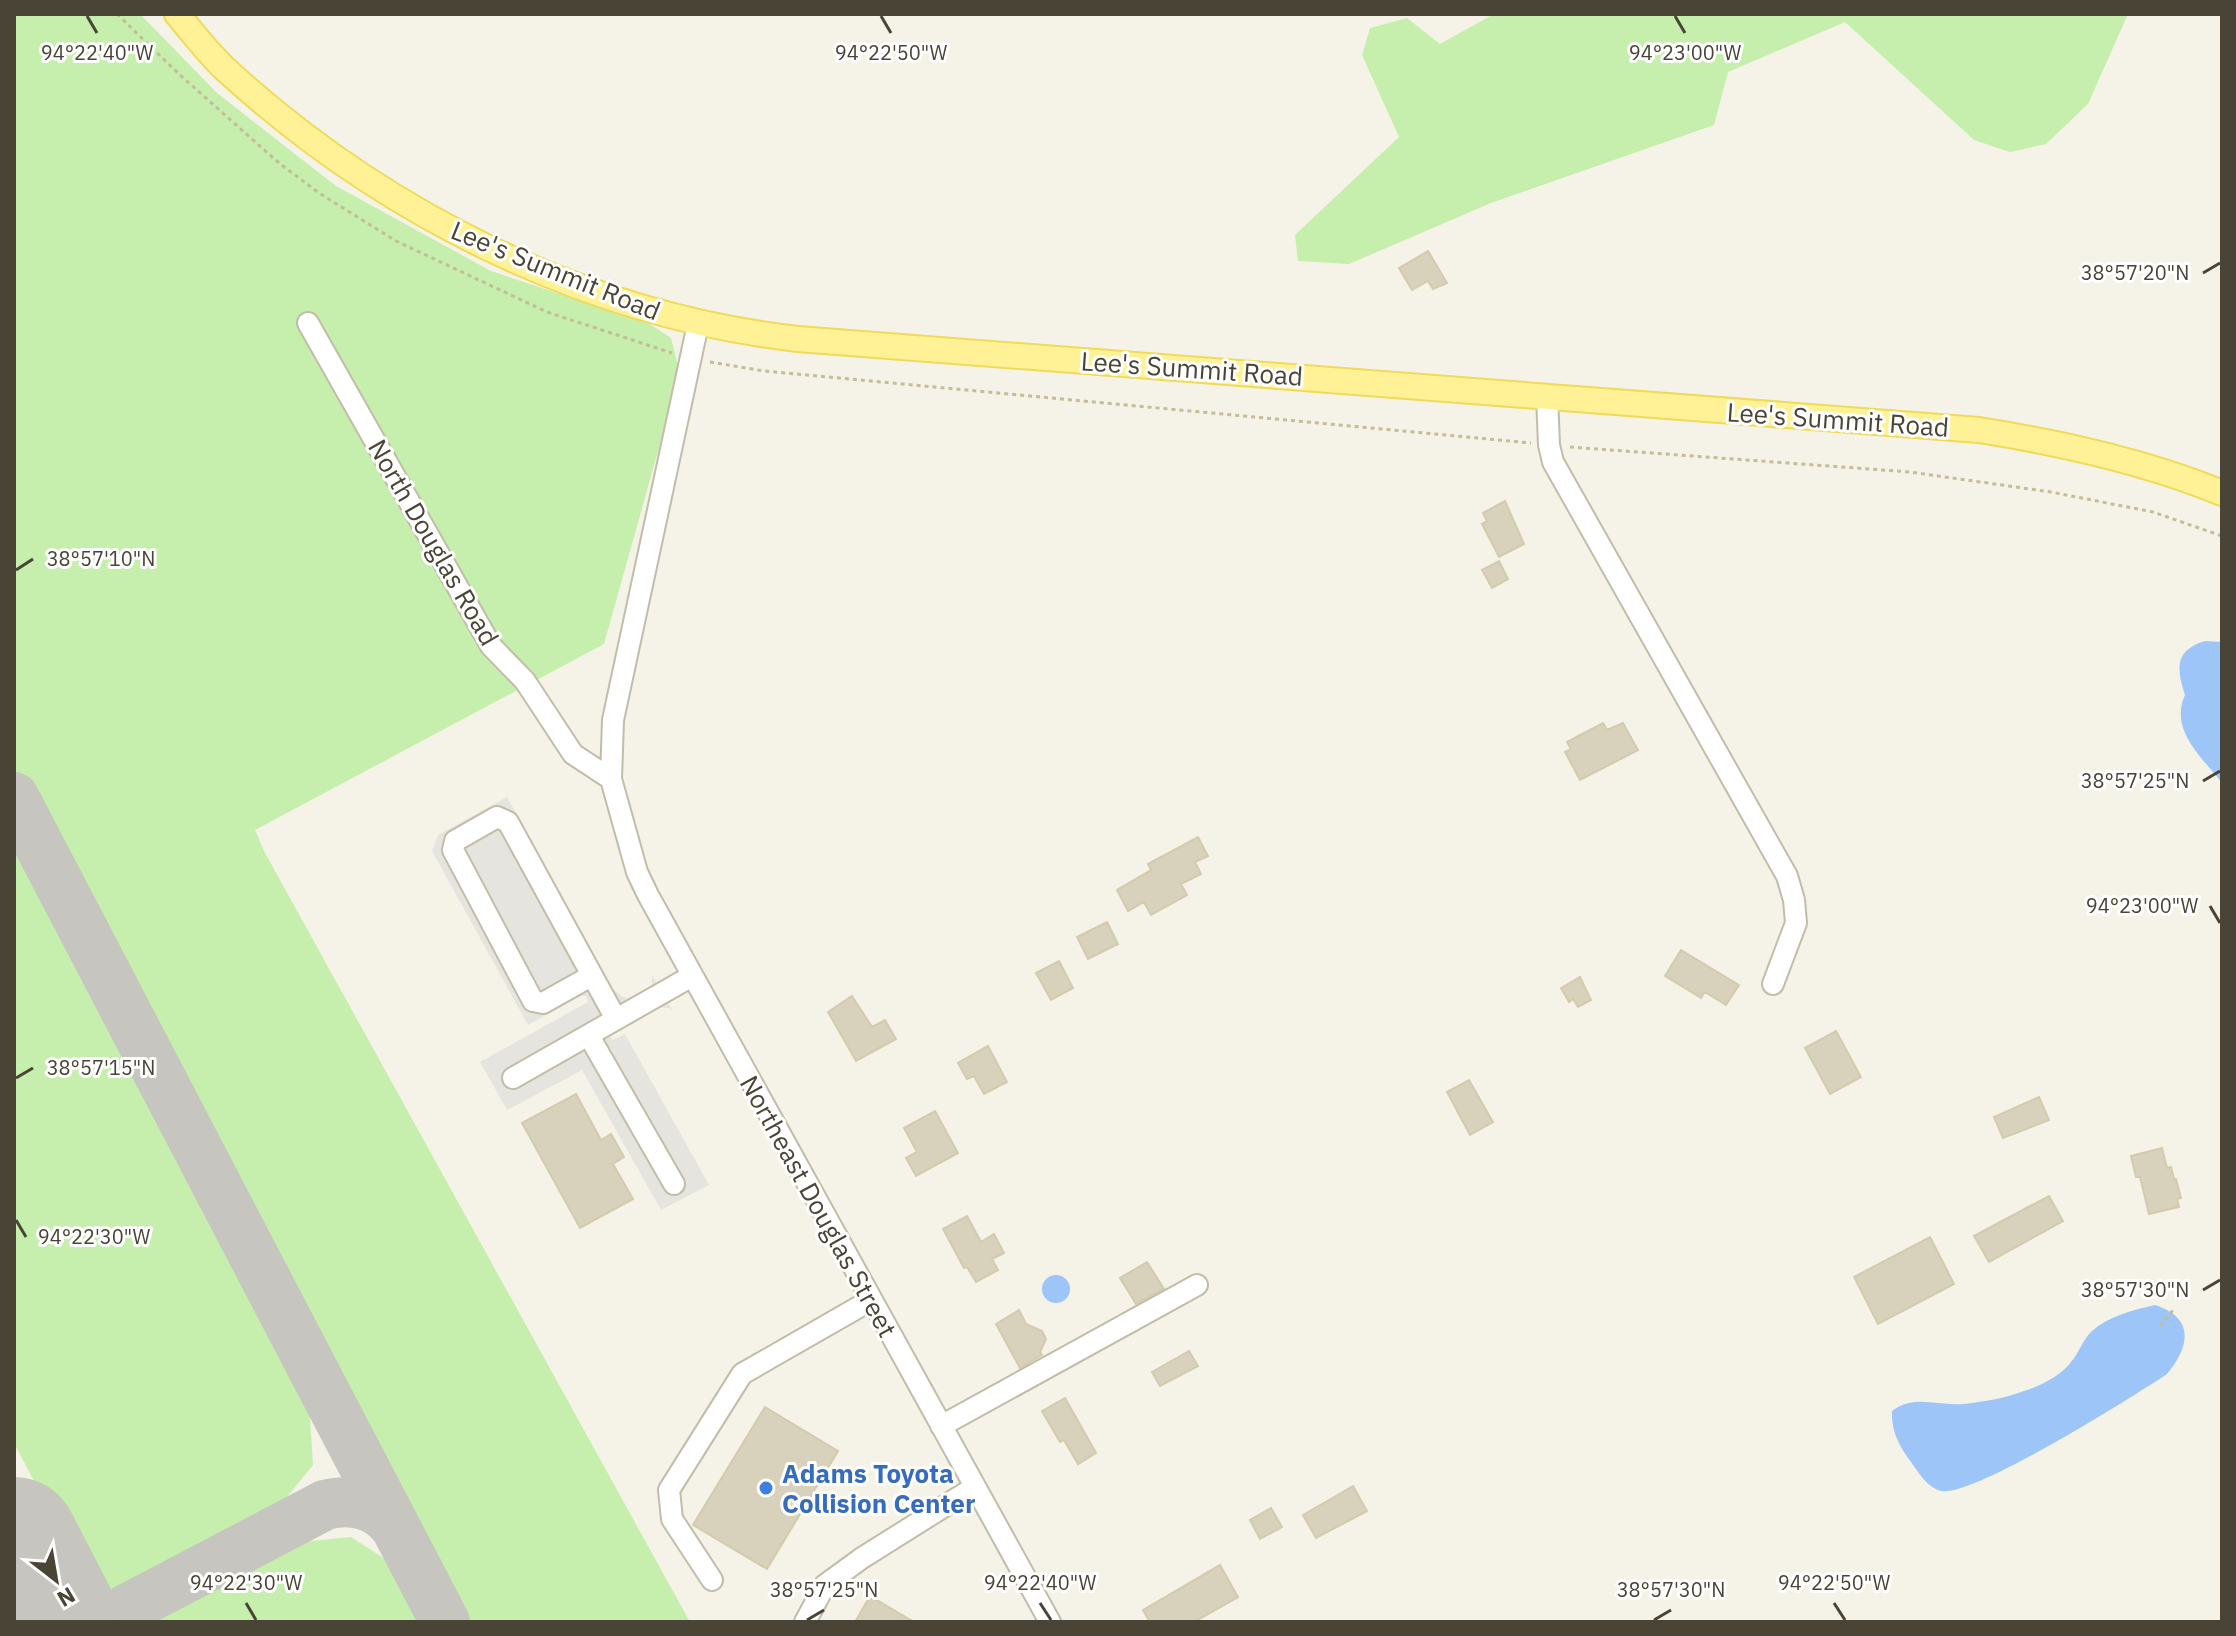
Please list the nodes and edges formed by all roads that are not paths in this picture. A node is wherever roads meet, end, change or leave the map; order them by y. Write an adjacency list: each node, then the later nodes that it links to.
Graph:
1 (177, 14): 3 (main road, Lee's Summit Road)
2 (308, 323): 6 (street, North Douglas Road)
3 (698, 324): 4 (main road, Lee's Summit Road); 6 (street, Northeast Douglas Street)
4 (1547, 396): 5 (main road, Lee's Summit Road); 9 (street)
5 (2222, 493)
6 (611, 779): 8 (street, Northeast Douglas Street)
7 (591, 976): 7 (street); 10 (street)
8 (692, 976): 10 (street); 15 (street, Northeast Douglas Street)
9 (1773, 984)
10 (616, 1019): 11 (street)
11 (589, 1036): 12 (street); 13 (street)
12 (513, 1078)
13 (674, 1184)
14 (1197, 1285): 16 (street)
15 (871, 1300): 16 (street, Northeast Douglas Street); 18 (street)
16 (941, 1426): 17 (street, Northeast Douglas Street)
17 (975, 1487): 19 (street); 20 (street, Northeast Douglas Street)
18 (712, 1580)
19 (805, 1622)
20 (1050, 1622)

